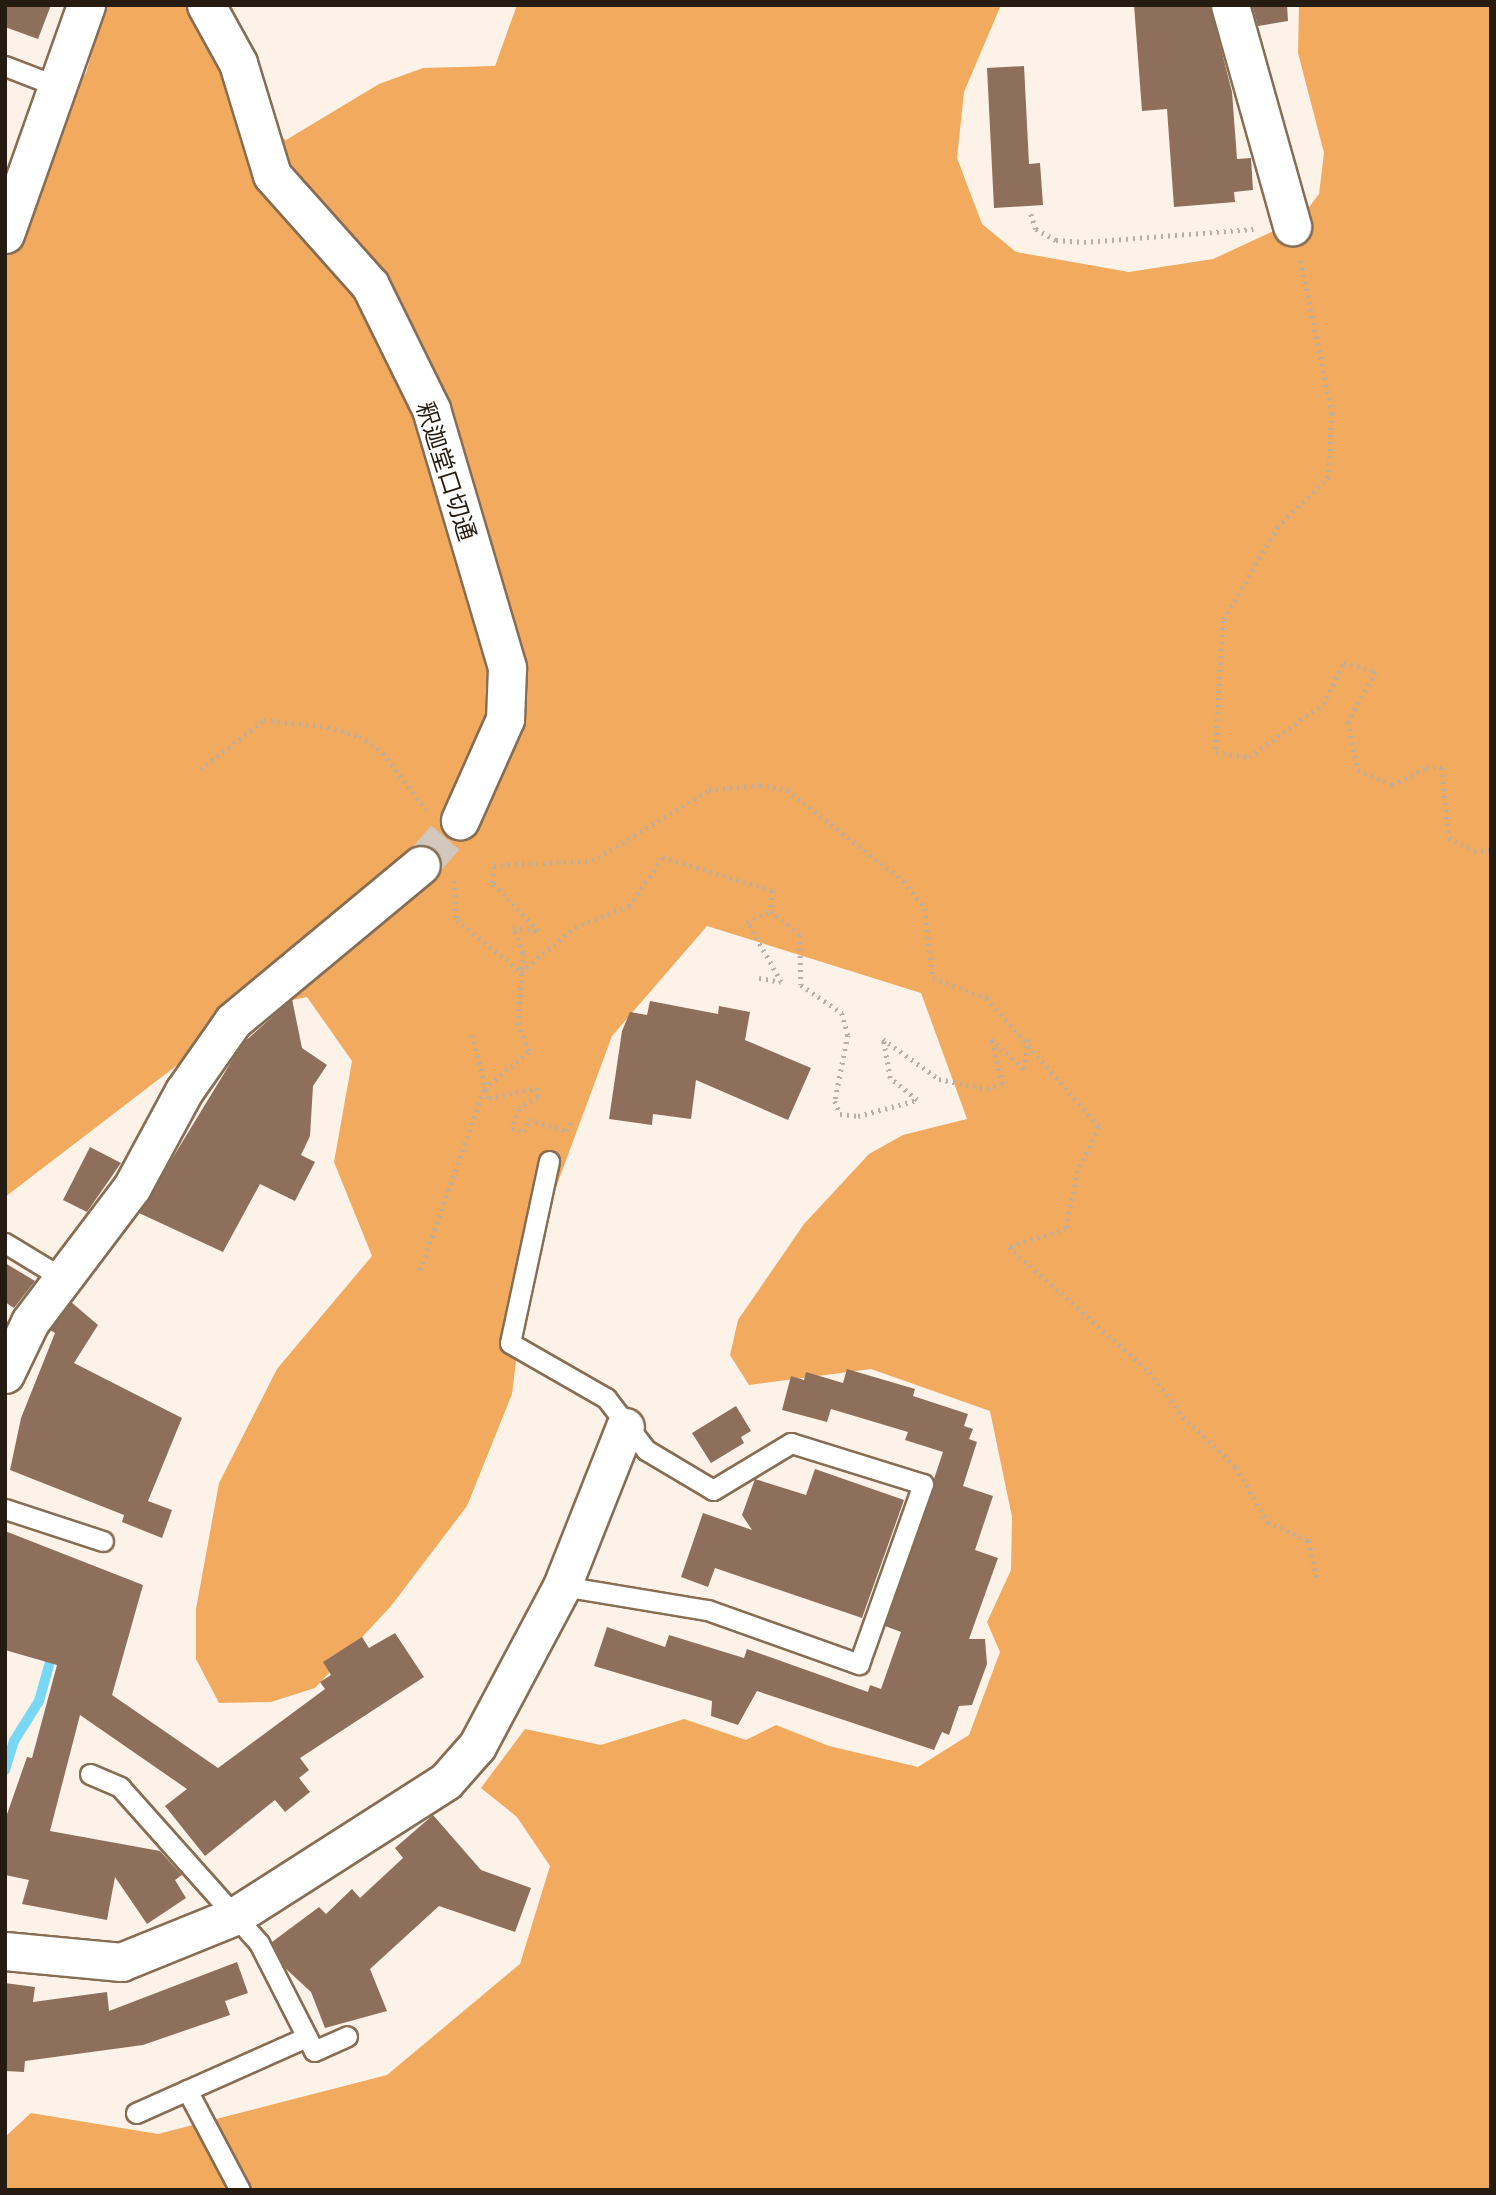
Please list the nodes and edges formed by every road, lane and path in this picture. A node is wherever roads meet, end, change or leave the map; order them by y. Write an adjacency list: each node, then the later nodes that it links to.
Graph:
1 (86, 5): 5 (street)
2 (206, 5): 11 (street, 釈迦堂口切通)
3 (1230, 5): 8 (street)
4 (5, 66): 5 (lane)
5 (54, 85): 6 (street)
6 (10, 196): 9 (street)
7 (1031, 214): 8 (path)
8 (1293, 226): 12 (path)
9 (5, 234)
10 (201, 769): 11 (path)
11 (445, 817)
12 (1491, 850)
13 (437, 867): 15 (path); 24 (street)
14 (771, 911): 15 (path); 16 (path); 18 (path)
15 (521, 972): 18 (path); 19 (path)
16 (759, 978)
17 (472, 1035): 19 (path)
18 (1028, 1038): 29 (path)
19 (484, 1089): 20 (path); 23 (path)
20 (572, 1119)
21 (550, 1161): 26 (lane)
22 (5, 1243): 24 (lane)
23 (420, 1270)
24 (64, 1279): 25 (street)
25 (5, 1374)
26 (625, 1427): 30 (street); 30 (lane)
27 (5, 1508): 28 (lane)
28 (103, 1541)
29 (1317, 1578)
30 (562, 1586): 32 (street)
31 (90, 1774): 32 (lane)
32 (235, 1916): 33 (street); 35 (lane)
33 (5, 1951)
34 (347, 2036): 35 (lane)
35 (307, 2037): 36 (lane)
36 (187, 2090): 37 (lane); 38 (lane)
37 (136, 2113)
38 (240, 2190)

